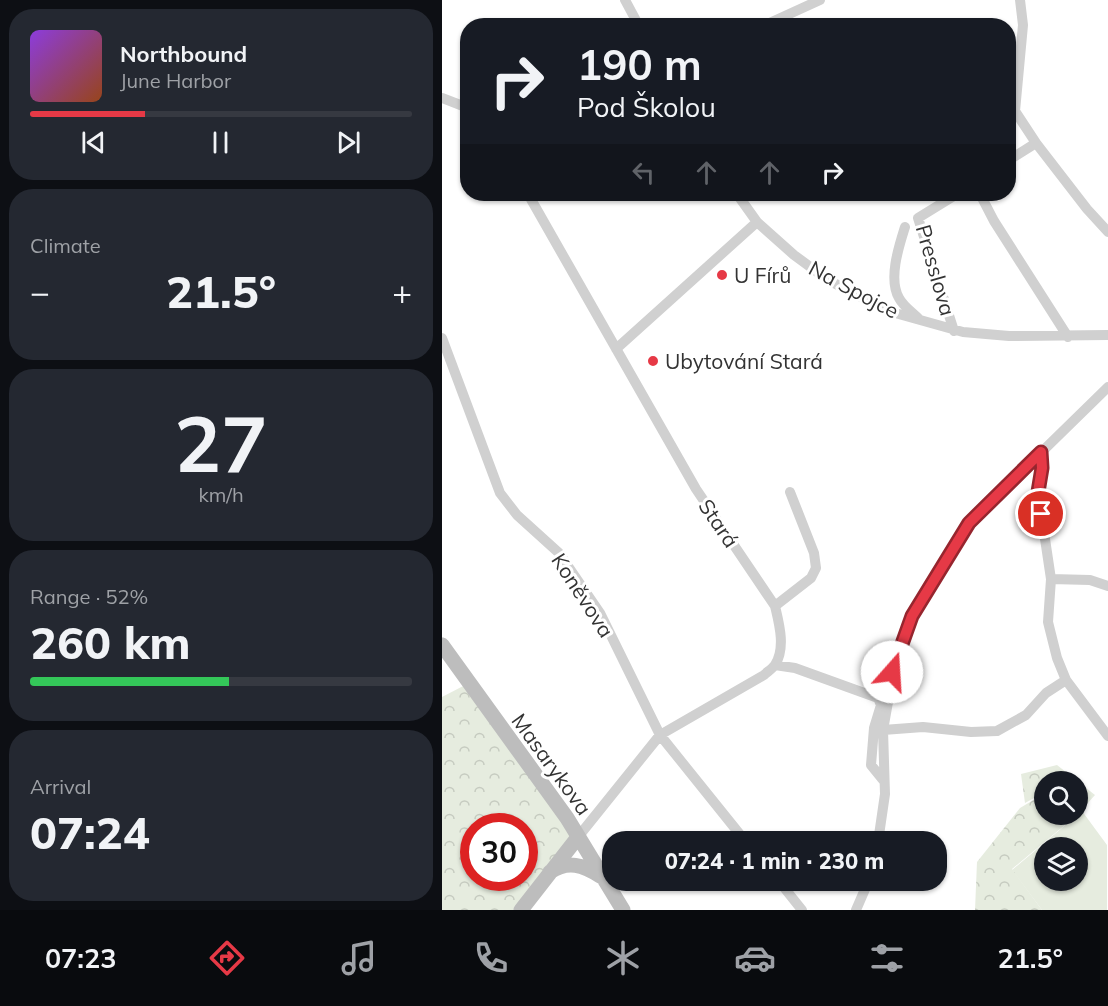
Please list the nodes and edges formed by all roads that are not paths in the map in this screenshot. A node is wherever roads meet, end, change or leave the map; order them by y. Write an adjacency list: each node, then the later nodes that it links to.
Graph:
1 (625, 0): 4 (street)
2 (820, 0): 5 (street)
3 (1020, 0): 7 (street)
4 (635, 18)
5 (781, 18)
6 (442, 98): 8 (street)
7 (1016, 100)
8 (460, 105)
9 (1016, 113): 10 (street)
10 (1036, 143): 11 (street); 18 (street)
11 (1016, 156)
12 (535, 201): 24 (street, Stará)
13 (742, 201): 16 (street)
14 (946, 201): 20 (street, Presslova)
15 (984, 201): 22 (street)
16 (757, 222): 19 (street, Na Spojce); 24 (street)
17 (905, 227): 19 (street, Presslova)
18 (1108, 232)
19 (922, 321): 20 (street, Na Spojce)
20 (954, 331): 22 (street, Na Spojce)
21 (1108, 335): 22 (street, Na Spojce)
22 (1068, 337)
23 (442, 338): 35 (street, Koněvova)
24 (616, 349): 30 (street, Stará)
25 (1108, 387): 26 (street)
26 (1041, 452): 28 (street); 34 (street)
27 (790, 492): 30 (street)
28 (1051, 579): 29 (street); 33 (street)
29 (1108, 586)
30 (775, 606): 32 (street, Stará)
31 (442, 645): 40 (street, Masarykova)
32 (775, 665): 35 (street); 37 (street)
33 (1066, 680): 34 (street); 36 (street)
34 (883, 730): 37 (street)
35 (660, 735): 38 (street, Koněvova); 40 (street)
36 (1108, 736)
37 (884, 781): 39 (street)
38 (737, 831)
39 (880, 831)
40 (578, 837): 41 (street); 42 (street, Masarykova)
41 (550, 872): 43 (street); 47 (street)
42 (602, 877)
43 (602, 879)
44 (611, 891): 48 (street, Masarykova)
45 (787, 891): 49 (street)
46 (864, 891): 50 (street)
47 (521, 910)
48 (623, 910)
49 (802, 910)
50 (856, 910)

